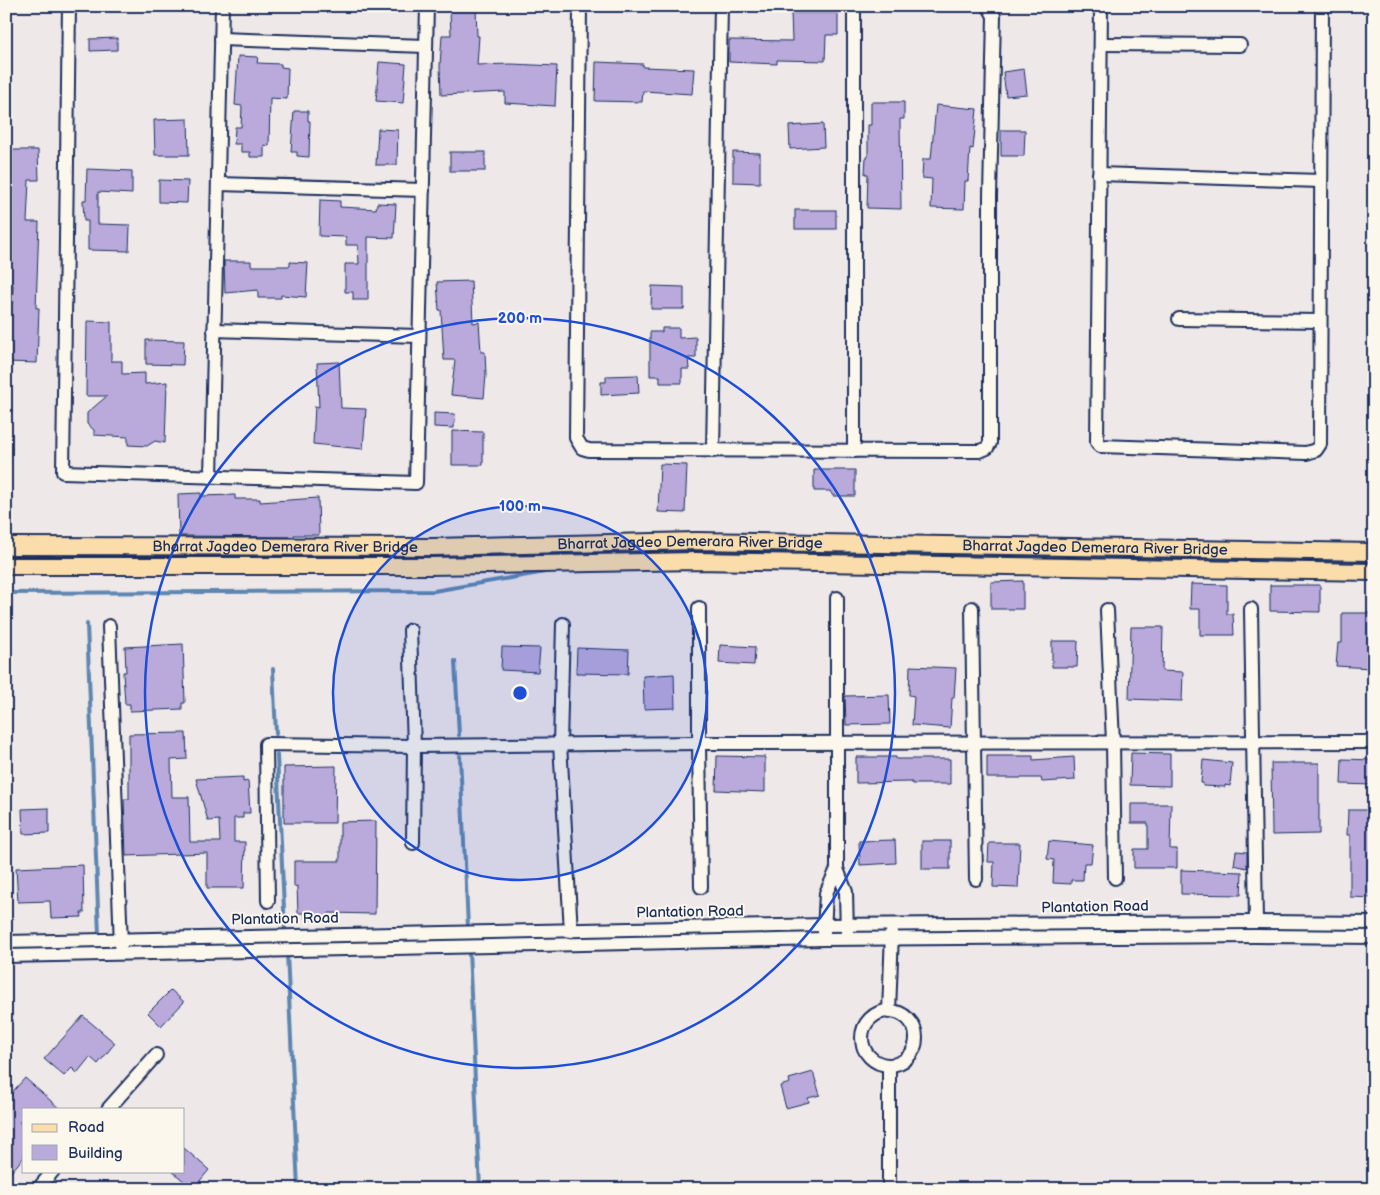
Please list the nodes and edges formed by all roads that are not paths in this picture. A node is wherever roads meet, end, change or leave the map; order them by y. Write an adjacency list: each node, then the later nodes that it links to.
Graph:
1 (70, 6): 24 (street)
2 (222, 6): 10 (street)
3 (427, 6): 13 (street)
4 (580, 6): 22 (street)
5 (721, 6): 22 (street)
6 (854, 6): 23 (street)
7 (987, 6): 23 (street)
8 (1101, 6): 11 (street)
9 (1322, 6): 15 (street)
10 (221, 39): 13 (street); 16 (street)
11 (1101, 44): 12 (street); 14 (street)
12 (1240, 45)
13 (426, 46): 17 (street)
14 (1099, 174): 15 (street); 19 (street)
15 (1321, 181): 19 (street)
16 (218, 184): 17 (street); 20 (street)
17 (423, 190): 21 (street)
18 (1179, 319): 19 (street)
19 (1320, 321)
20 (214, 330): 21 (street); 24 (street)
21 (419, 336): 24 (street)
22 (714, 451): 23 (street)
23 (854, 451)
24 (211, 477)
25 (6, 546): 26 (main road, Bharrat Jagdeo Demerara River Bridge)
26 (1374, 552)
27 (6, 566): 28 (main road, Bharrat Jagdeo Demerara River Bridge)
28 (1374, 572)
29 (837, 598): 41 (street)
30 (699, 608): 40 (street)
31 (972, 608): 42 (street)
32 (1251, 609): 38 (street)
33 (1107, 610): 37 (street)
34 (563, 624): 43 (street)
35 (109, 626): 58 (street)
36 (410, 630): 44 (street)
37 (1113, 742): 38 (street); 42 (street); 47 (street)
38 (1254, 742): 39 (street); 51 (street)
39 (1374, 742)
40 (699, 743): 41 (street); 43 (street); 49 (street)
41 (838, 743): 42 (street); 46 (street)
42 (974, 743): 48 (street)
43 (560, 744): 44 (street); 56 (street)
44 (414, 746): 45 (street); 50 (street)
45 (413, 843)
46 (837, 869): 53 (street); 54 (street)
47 (1115, 878)
48 (976, 879)
49 (701, 887)
50 (268, 901)
51 (1256, 922): 52 (street, Plantation Road); 55 (street, Plantation Road)
52 (1374, 923)
53 (824, 925): 54 (street, Plantation Road); 56 (street, Plantation Road); 59 (street)
54 (846, 925): 55 (street, Plantation Road); 60 (street)
55 (892, 926): 61 (street)
56 (571, 931): 58 (street, Plantation Road)
57 (1374, 937): 61 (street, Plantation Road)
58 (121, 938): 62 (street, Plantation Road); 63 (street)
59 (824, 939): 60 (street, Plantation Road); 63 (street, Plantation Road)
60 (847, 939): 61 (street, Plantation Road)
61 (891, 939): 65 (street)
62 (6, 942)
63 (121, 952): 64 (street, Plantation Road)
64 (6, 956)
65 (889, 1012): 67 (street); 67 (street)
66 (156, 1055): 68 (street)
67 (889, 1065): 71 (street)
68 (109, 1108)
69 (53, 1172): 70 (street)
70 (38, 1189)
71 (889, 1189)

